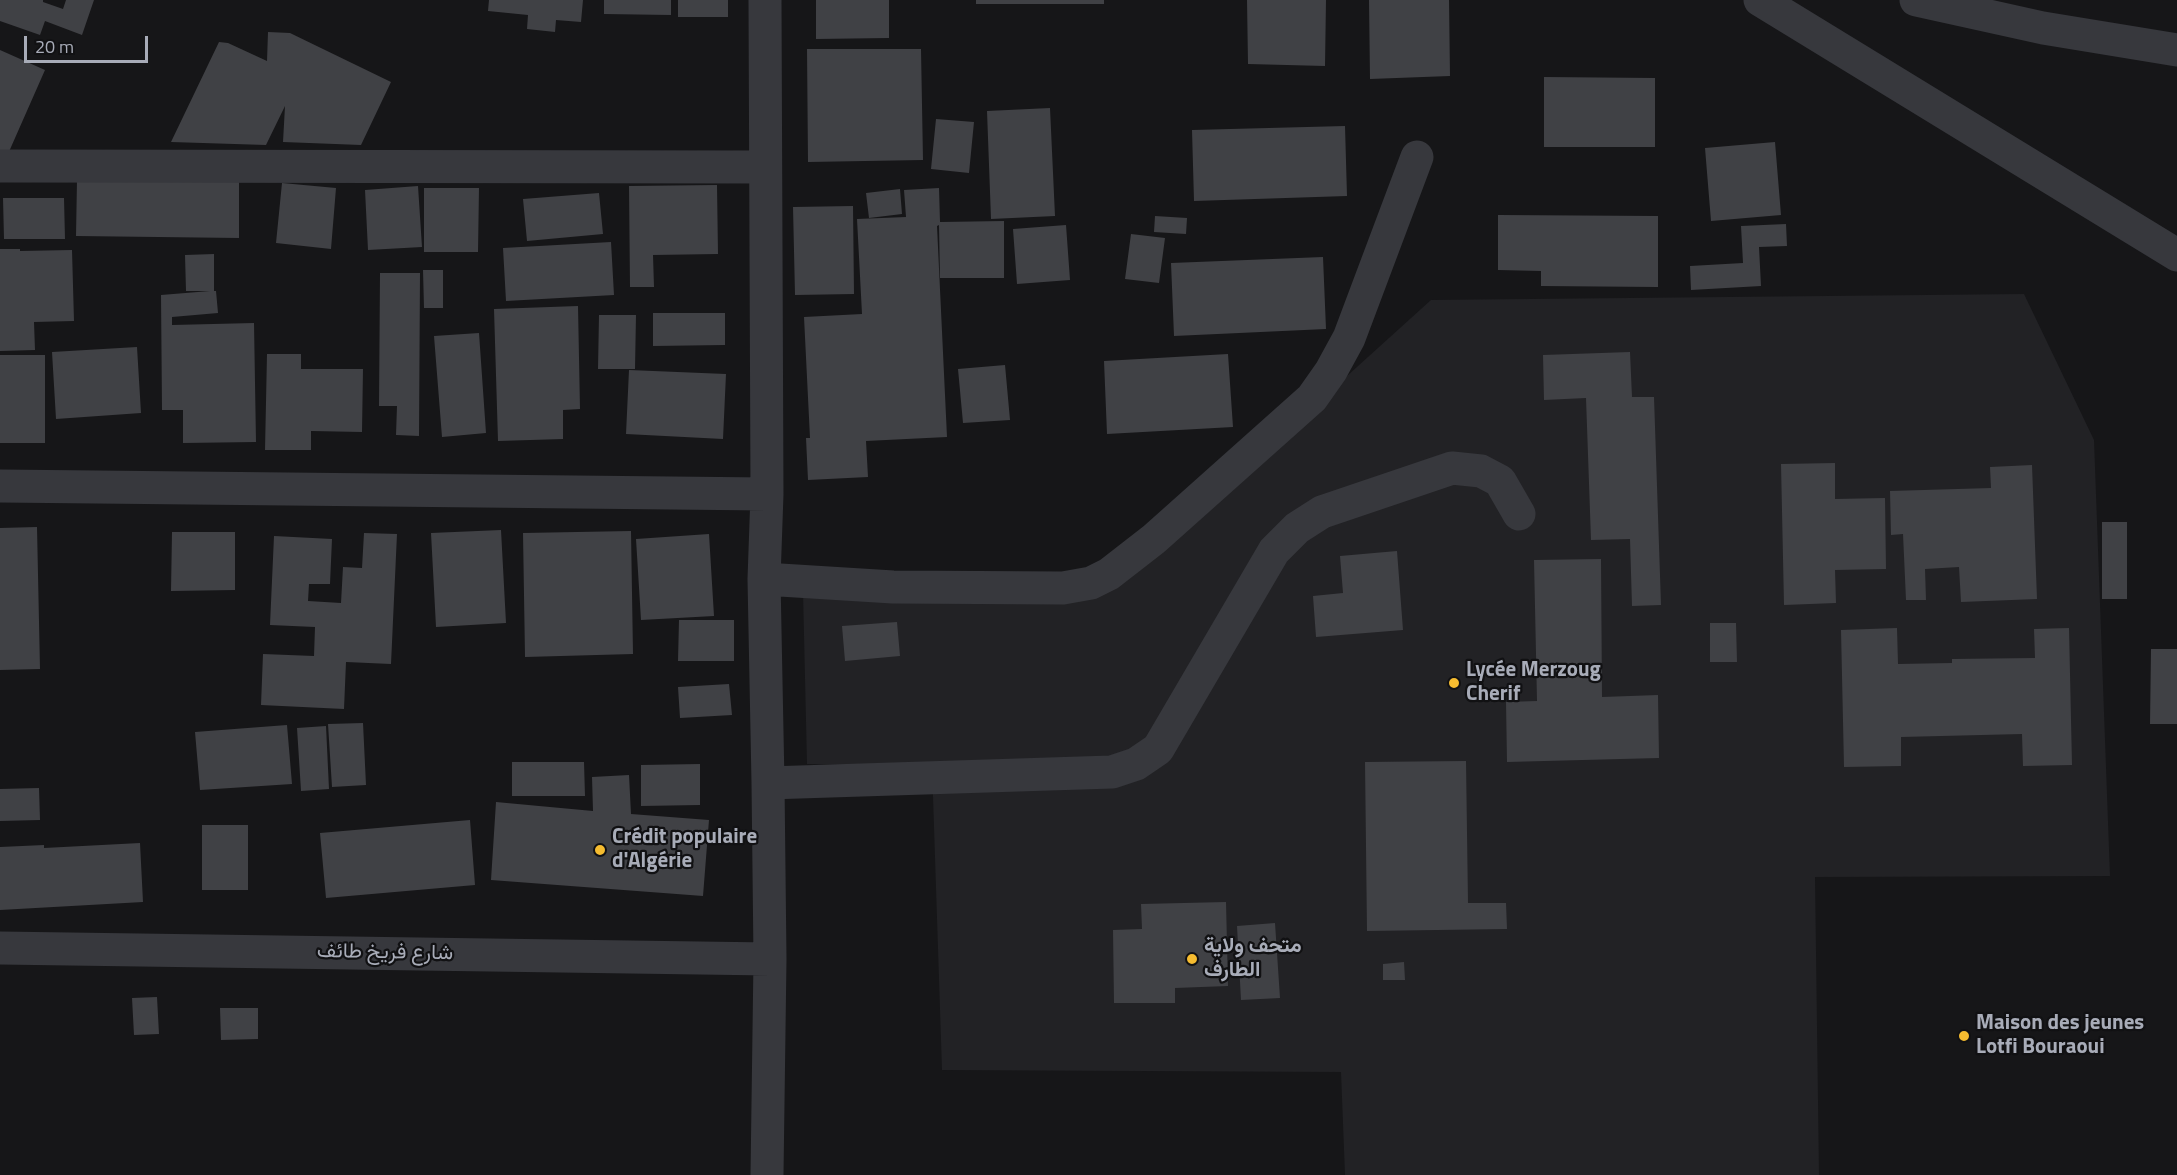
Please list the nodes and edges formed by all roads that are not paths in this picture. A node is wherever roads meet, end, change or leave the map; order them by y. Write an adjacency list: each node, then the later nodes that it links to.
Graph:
1 (765, 0): 7 (street)
2 (1916, 0): 4 (street)
3 (1766, 2): 8 (street)
4 (2177, 50)
5 (1418, 157): 12 (street)
6 (0, 166): 7 (street)
7 (765, 167): 10 (street)
8 (2177, 255)
9 (0, 486): 10 (street)
10 (767, 494): 12 (street)
11 (1519, 514): 13 (street)
12 (764, 579): 13 (street)
13 (768, 783): 15 (street)
14 (0, 948): 15 (street, شارع فريخ طائف)
15 (770, 959): 16 (street)
16 (767, 1175)

